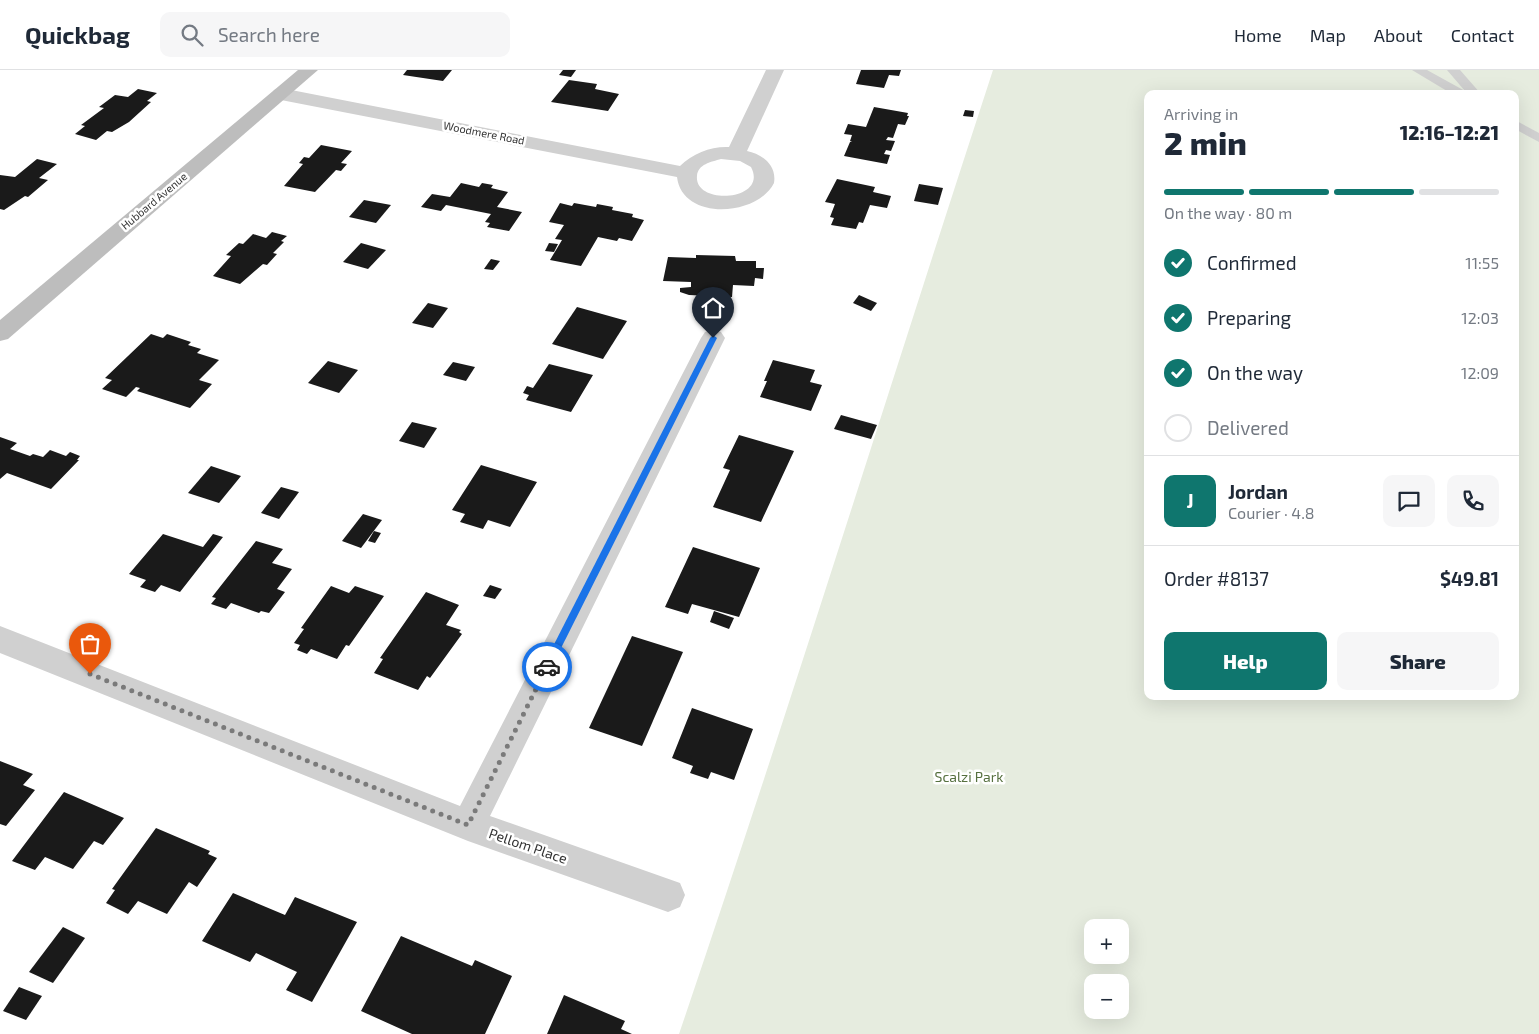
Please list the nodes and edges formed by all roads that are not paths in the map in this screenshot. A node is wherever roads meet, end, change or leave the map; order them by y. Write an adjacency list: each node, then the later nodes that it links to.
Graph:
1 (309, 70): 7 (street, Hubbard Avenue)
2 (775, 70): 10 (street)
3 (1418, 70): 5 (lane)
4 (1453, 70): 6 (lane)
5 (1455, 90)
6 (1471, 90)
7 (281, 94): 11 (street, Woodmere Road); 12 (street, Hubbard Avenue)
8 (1519, 126): 9 (lane)
9 (1539, 138)
10 (736, 154): 11 (street); 11 (street)
11 (687, 173)
12 (0, 333)
13 (713, 338): 15 (street)
14 (0, 638): 15 (street, Pellom Place)
15 (468, 825): 16 (street, Pellom Place)
16 (668, 895)

